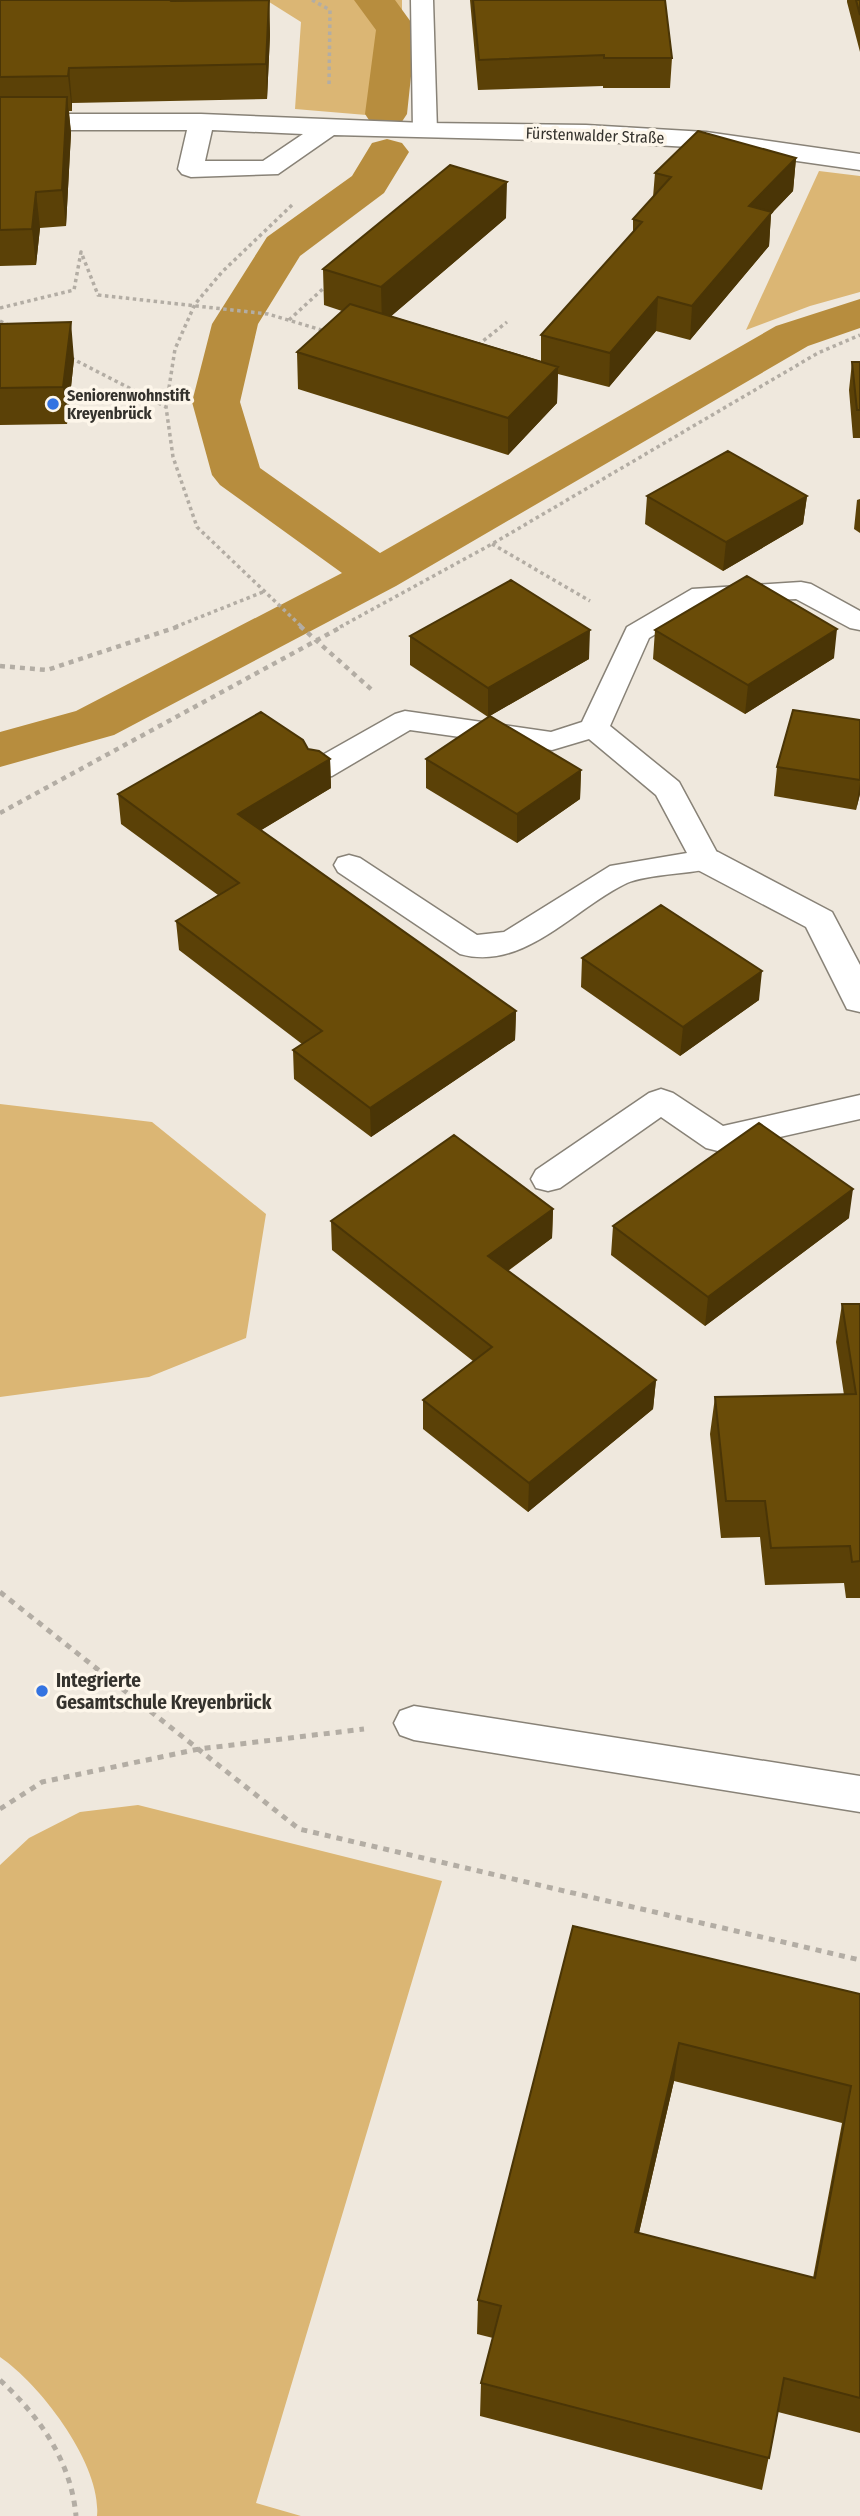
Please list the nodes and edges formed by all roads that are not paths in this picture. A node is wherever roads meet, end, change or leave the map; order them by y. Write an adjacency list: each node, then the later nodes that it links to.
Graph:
1 (422, 0): 5 (lane)
2 (0, 122): 3 (street, Fürstenwalder Straße)
3 (201, 122): 4 (street, Fürstenwalder Straße); 4 (street)
4 (329, 127): 5 (street, Fürstenwalder Straße)
5 (425, 131): 6 (street, Fürstenwalder Straße)
6 (860, 162)
7 (860, 622): 8 (lane)
8 (594, 728): 9 (lane); 10 (lane)
9 (321, 769)
10 (706, 860): 11 (lane); 12 (street)
11 (349, 865)
12 (860, 1000)
13 (860, 1107): 14 (lane)
14 (548, 1179)
15 (414, 1723): 16 (lane)
16 (860, 1794)

